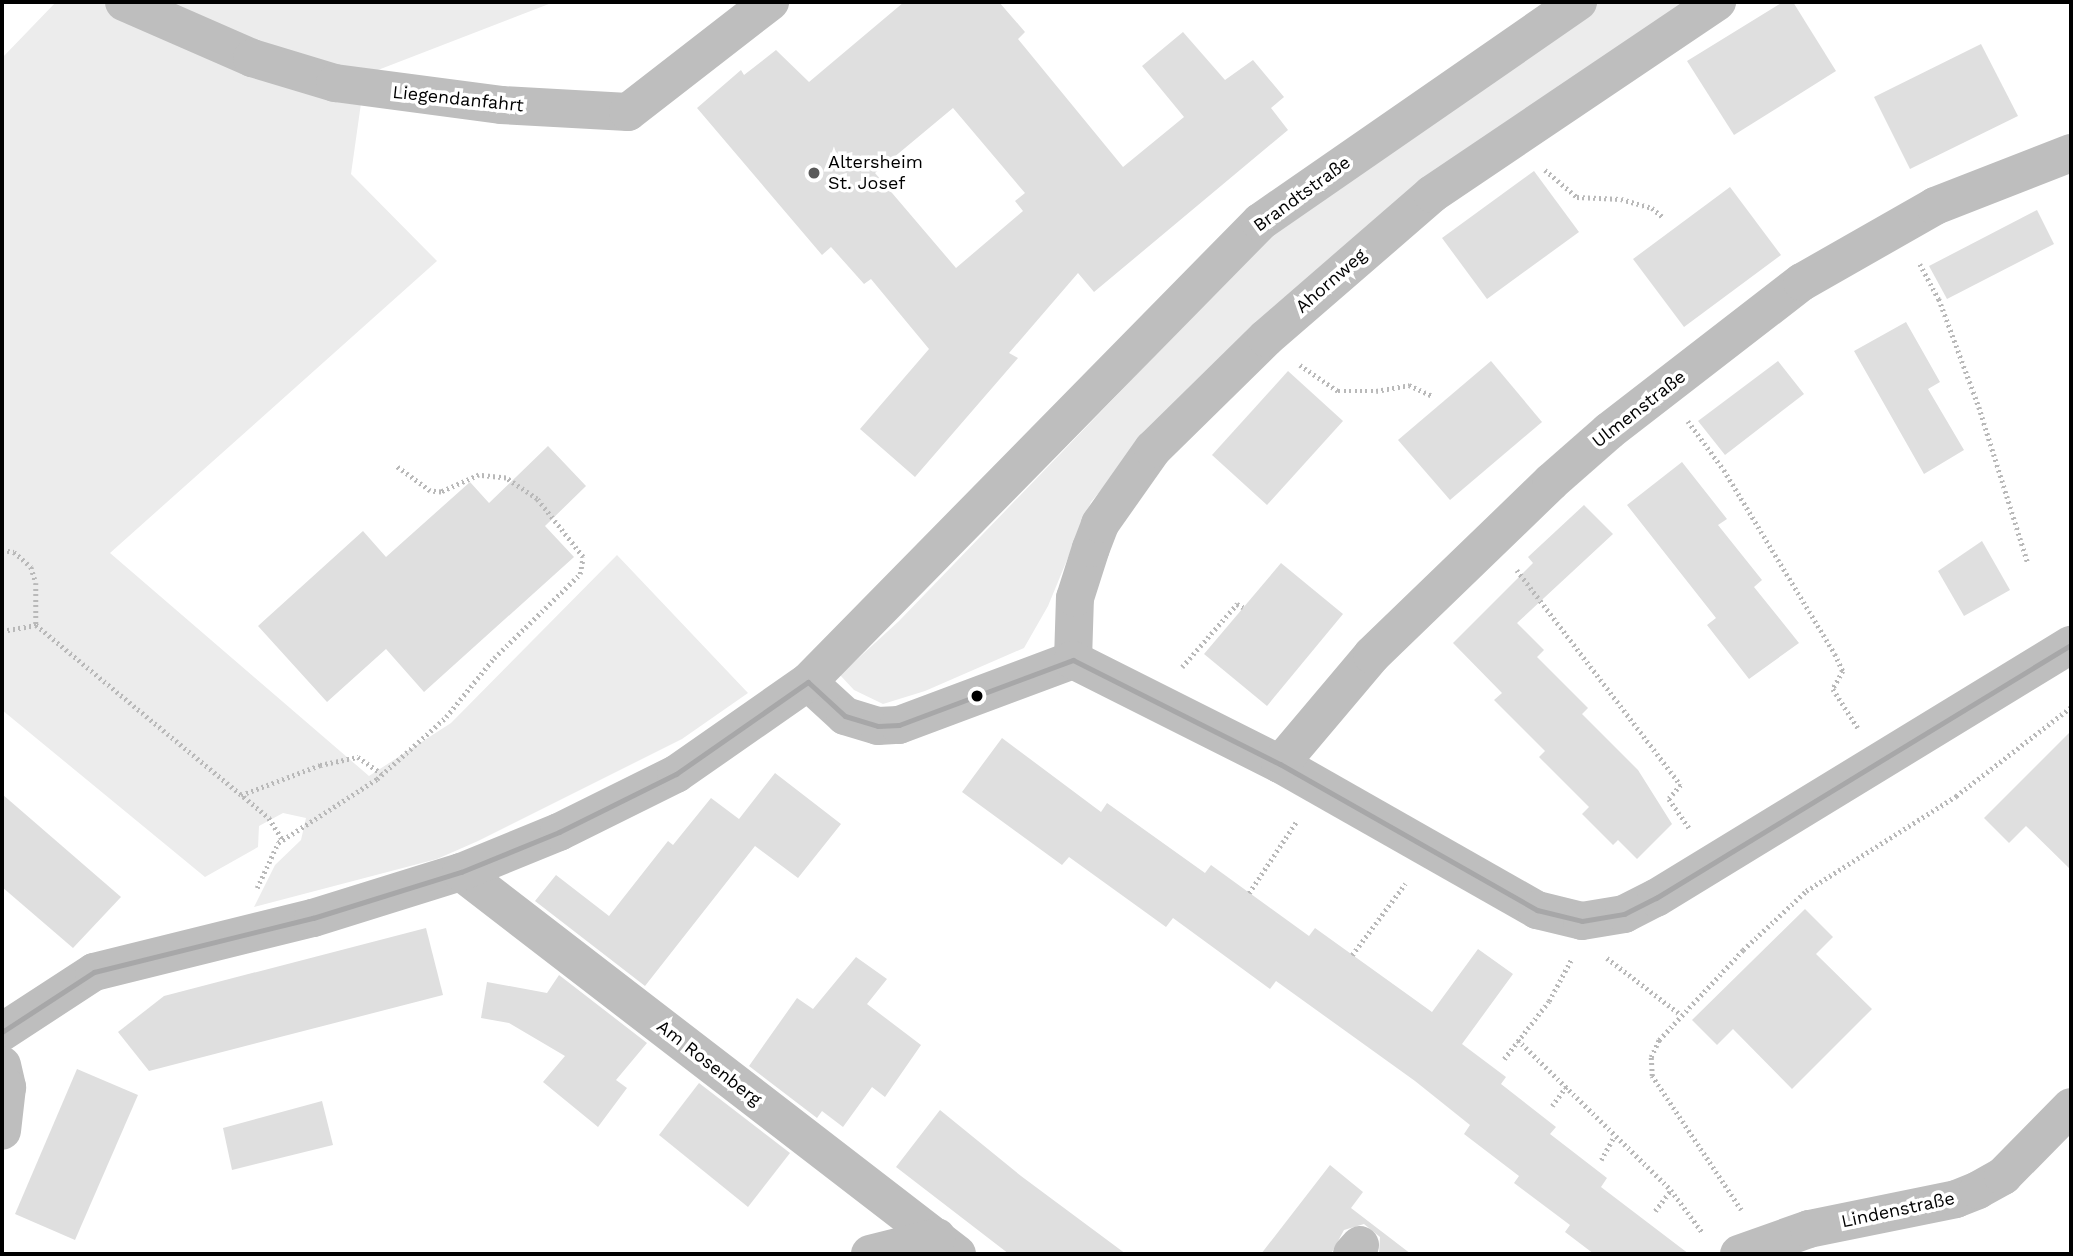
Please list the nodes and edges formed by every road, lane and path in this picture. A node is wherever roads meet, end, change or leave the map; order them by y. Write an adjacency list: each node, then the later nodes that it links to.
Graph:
1 (124, 2): 2 (street, Liegendanfahrt)
2 (770, 2)
3 (1578, 2): 21 (street, Brandtstraße)
4 (1717, 2): 5 (street, Ahornweg)
5 (1512, 137): 7 (path); 9 (street, Ahornweg)
6 (2071, 153): 8 (street, Ulmenstraße)
7 (1664, 218)
8 (1900, 226): 10 (street, Ulmenstraße); 14 (path)
9 (1266, 338): 11 (path); 20 (street, Ahornweg)
10 (1665, 389): 24 (path); 25 (street, Ulmenstraße)
11 (1433, 396)
12 (396, 466): 26 (path)
13 (2, 550): 17 (path)
14 (2028, 563)
15 (1541, 601): 31 (path)
16 (1243, 607): 22 (path)
17 (36, 625): 18 (path); 28 (path)
18 (2, 631)
19 (2071, 645): 24 (street)
20 (1073, 660): 21 (street); 22 (street)
21 (808, 682): 32 (street, Brandtstraße)
22 (1160, 704): 25 (street)
23 (2071, 707): 37 (path)
24 (1880, 762): 31 (street)
25 (1280, 764): 27 (street)
26 (382, 774): 28 (path); 29 (path)
27 (1317, 785): 30 (street); 33 (path)
28 (241, 796): 29 (path)
29 (283, 840): 35 (path)
30 (1429, 849): 34 (street); 36 (path)
31 (1713, 862): 34 (street)
32 (461, 872): 35 (street, Brandtstraße); 50 (street, Am Rosenberg)
33 (1249, 893)
34 (1582, 921): 37 (path); 39 (path)
35 (235, 934): 38 (street, Brandtstraße)
36 (1352, 955)
37 (1681, 1014): 51 (path)
38 (2, 1032)
39 (1518, 1040): 40 (path); 42 (path)
40 (1504, 1059)
41 (4, 1068): 45 (street)
42 (1566, 1087): 43 (path); 46 (path)
43 (1552, 1107)
44 (2071, 1107): 51 (street, Lindenstraße)
45 (2, 1131)
46 (1614, 1137): 47 (path); 48 (path)
47 (1601, 1160)
48 (1671, 1190): 49 (path); 51 (path)
49 (1655, 1211)
50 (947, 1246): 52 (street)
51 (1734, 1246)
52 (870, 1254)

